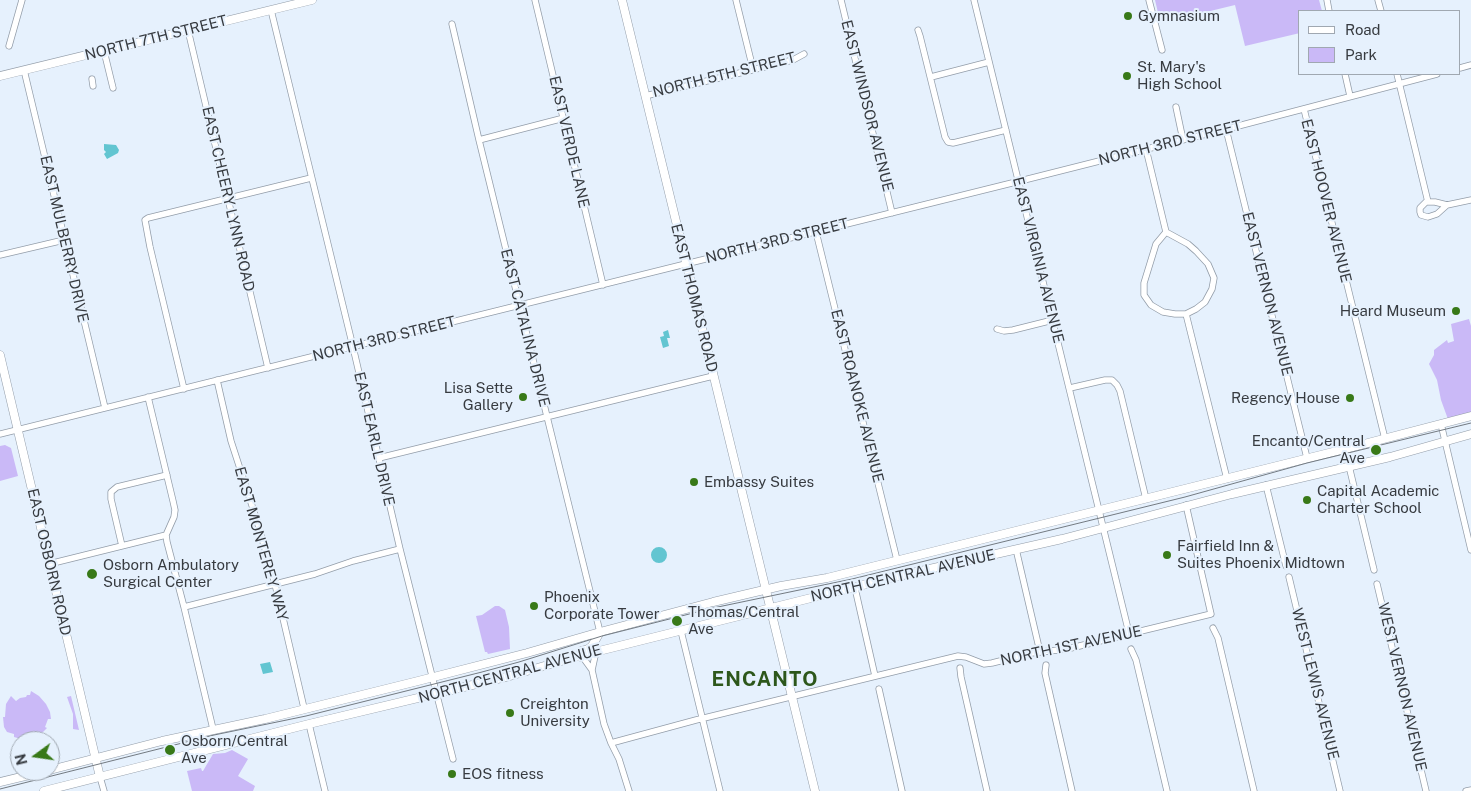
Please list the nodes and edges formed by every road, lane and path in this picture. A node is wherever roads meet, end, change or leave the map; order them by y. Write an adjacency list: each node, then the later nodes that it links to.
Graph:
1 (22, 0): 13 (street)
2 (312, 0): 9 (main road, NORTH 7TH STREET)
3 (535, 0): 31 (street, EAST VERDE LANE)
4 (622, 0): 27 (main road, EAST THOMAS ROAD)
5 (736, 0): 18 (street)
6 (841, 0): 43 (street, EAST WINDSOR AVENUE)
7 (974, 0): 17 (street, EAST VIRGINIA AVENUE)
8 (1150, 0): 14 (street)
9 (271, 10): 11 (main road, NORTH 7TH STREET); 37 (street, EAST EARLL DRIVE)
10 (452, 24): 34 (street, EAST CATALINA DRIVE)
11 (188, 30): 15 (main road, NORTH 7TH STREET); 39 (street, EAST CHEERY LYNN ROAD)
12 (918, 30): 24 (street)
13 (9, 46)
14 (1162, 50)
15 (104, 51): 19 (main road, NORTH 7TH STREET); 26 (street)
16 (804, 54): 18 (street, NORTH 5TH STREET)
17 (989, 62): 24 (street); 33 (street, EAST VIRGINIA AVENUE)
18 (753, 69): 27 (street, NORTH 5TH STREET)
19 (24, 70): 23 (main road, NORTH 7TH STREET); 46 (street, EAST MULBERRY DRIVE)
20 (1345, 75): 28 (street)
21 (1398, 75): 25 (street)
22 (1433, 75): 25 (street, NORTH 3RD STREET)
23 (0, 76)
24 (931, 76): 33 (street)
25 (1399, 83): 28 (street, NORTH 3RD STREET); 41 (street)
26 (113, 88)
27 (645, 96): 48 (main road, EAST THOMAS ROAD)
28 (1350, 96): 30 (street, NORTH 3RD STREET)
29 (1176, 107): 35 (street)
30 (1304, 108): 32 (street, NORTH 3RD STREET); 69 (street, EAST HOOVER AVENUE)
31 (564, 118): 34 (street); 49 (street, EAST VERDE LANE)
32 (1226, 129): 35 (street, NORTH 3RD STREET); 72 (street, EAST VERNON AVENUE)
33 (1006, 130): 38 (street, EAST VIRGINIA AVENUE)
34 (479, 140): 50 (street, EAST CATALINA DRIVE)
35 (1183, 140): 36 (street, NORTH 3RD STREET)
36 (1146, 150): 38 (street, NORTH 3RD STREET); 45 (street)
37 (311, 178): 39 (street); 54 (street, EAST EARLL DRIVE)
38 (1018, 182): 43 (street, NORTH 3RD STREET); 52 (street, EAST VIRGINIA AVENUE)
39 (229, 199): 56 (street, EAST CHEERY LYNN ROAD); 59 (street)
40 (1471, 200): 42 (street)
41 (1428, 202): 42 (street); 42 (street)
42 (1446, 205)
43 (892, 212): 44 (street, NORTH 3RD STREET)
44 (816, 232): 48 (street, NORTH 3RD STREET); 86 (street, EAST ROANOKE AVENUE)
45 (1166, 232): 51 (street); 51 (street)
46 (64, 240): 47 (street); 62 (street, EAST MULBERRY DRIVE)
47 (0, 255)
48 (686, 265): 49 (street, NORTH 3RD STREET); 57 (main road, EAST THOMAS ROAD)
49 (603, 285): 50 (street, NORTH 3RD STREET)
50 (520, 306): 54 (street, NORTH 3RD STREET); 64 (street, EAST CATALINA DRIVE)
51 (1186, 314): 75 (street)
52 (1053, 320): 53 (street); 60 (street, EAST VIRGINIA AVENUE)
53 (997, 329)
54 (353, 348): 56 (street, NORTH 3RD STREET); 71 (street, EAST EARLL DRIVE)
55 (0, 355): 66 (main road, EAST OSBORN ROAD)
56 (268, 368): 58 (street, NORTH 3RD STREET)
57 (713, 376): 64 (street); 94 (main road, EAST THOMAS ROAD)
58 (217, 380): 59 (street, NORTH 3RD STREET); 91 (street, EAST MONTEREY WAY)
59 (184, 388): 61 (street, NORTH 3RD STREET)
60 (1070, 388): 77 (street); 79 (street, EAST VIRGINIA AVENUE)
61 (148, 397): 62 (street, NORTH 3RD STREET); 74 (street)
62 (105, 408): 66 (street, NORTH 3RD STREET)
63 (1471, 416): 65 (main road, NORTH CENTRAL AVENUE)
64 (547, 417): 71 (street); 99 (street, EAST CATALINA DRIVE)
65 (1441, 424): 69 (main road, NORTH CENTRAL AVENUE); 70 (street)
66 (18, 430): 67 (street, NORTH 3RD STREET); 87 (main road, EAST OSBORN ROAD)
67 (0, 434)
68 (1471, 434): 70 (main road, NORTH CENTRAL AVENUE)
69 (1385, 438): 72 (main road, NORTH CENTRAL AVENUE)
70 (1446, 441): 73 (main road, NORTH CENTRAL AVENUE); 85 (street)
71 (379, 458): 83 (street, EAST EARLL DRIVE)
72 (1307, 458): 75 (main road, NORTH CENTRAL AVENUE)
73 (1349, 466): 76 (main road, NORTH CENTRAL AVENUE); 89 (street)
74 (167, 474): 81 (street); 82 (street)
75 (1227, 479): 77 (main road, NORTH CENTRAL AVENUE)
76 (1266, 485): 78 (main road, NORTH CENTRAL AVENUE); 88 (street)
77 (1146, 499): 79 (main road, NORTH CENTRAL AVENUE)
78 (1186, 505): 80 (main road, NORTH CENTRAL AVENUE); 100 (street, NORTH 1ST AVENUE)
79 (1099, 511): 80 (street, EAST VIRGINIA AVENUE); 86 (main road, NORTH CENTRAL AVENUE)
80 (1103, 524): 84 (main road, NORTH CENTRAL AVENUE); 100 (street, EAST VIRGINIA AVENUE)
81 (166, 535): 82 (street); 95 (street)
82 (122, 546): 87 (street)
83 (400, 549): 91 (street); 110 (street, EAST EARLL DRIVE)
84 (1016, 550): 93 (main road, NORTH CENTRAL AVENUE); 103 (street)
85 (1471, 550)
86 (897, 560): 94 (main road, NORTH CENTRAL AVENUE)
87 (49, 564): 119 (main road, EAST OSBORN ROAD)
88 (1286, 566)
89 (1374, 570)
90 (1289, 577): 135 (street, WEST LEWIS AVENUE)
91 (275, 584): 95 (street); 114 (street, EAST MONTEREY WAY)
92 (1377, 584): 136 (street, WEST VERNON AVENUE)
93 (855, 588): 96 (main road, NORTH CENTRAL AVENUE); 109 (street)
94 (767, 593): 96 (main road, EAST THOMAS ROAD); 99 (main road, NORTH CENTRAL AVENUE)
95 (184, 607): 117 (street)
96 (771, 608): 98 (main road, NORTH CENTRAL AVENUE); 113 (main road, EAST THOMAS ROAD)
97 (1213, 628): 134 (street)
98 (681, 631): 102 (main road, NORTH CENTRAL AVENUE); 115 (street)
99 (600, 632): 105 (main road); 110 (main road, NORTH CENTRAL AVENUE)
100 (1130, 633): 103 (street, NORTH 1ST AVENUE)
101 (1131, 649): 133 (street)
102 (599, 651): 104 (main road, NORTH CENTRAL AVENUE); 108 (street)
103 (1040, 652): 109 (street, NORTH 1ST AVENUE)
104 (575, 657): 105 (main road, NORTH CENTRAL AVENUE); 108 (street)
105 (555, 663): 112 (main road, NORTH CENTRAL AVENUE)
106 (1046, 665): 132 (street)
107 (960, 668): 131 (street)
108 (592, 670): 118 (street)
109 (876, 676): 113 (street, NORTH 1ST AVENUE)
110 (432, 677): 112 (street, EAST EARLL DRIVE); 114 (main road, NORTH CENTRAL AVENUE)
111 (879, 690): 130 (street)
112 (436, 693): 116 (main road, NORTH CENTRAL AVENUE); 120 (street, EAST EARLL DRIVE)
113 (792, 697): 115 (street, NORTH 1ST AVENUE); 129 (main road, EAST THOMAS ROAD)
114 (304, 708): 117 (main road, NORTH CENTRAL AVENUE)
115 (702, 718): 118 (street, NORTH 1ST AVENUE); 128 (street)
116 (309, 724): 122 (main road, NORTH CENTRAL AVENUE); 126 (street)
117 (213, 729): 119 (main road, NORTH CENTRAL AVENUE)
118 (611, 743): 127 (street)
119 (95, 759): 121 (main road, NORTH CENTRAL AVENUE); 122 (main road, EAST OSBORN ROAD)
120 (453, 759)
121 (60, 768)
122 (100, 777): 124 (main road, NORTH CENTRAL AVENUE); 125 (street)
123 (1471, 790): 137 (street)
124 (44, 791)
125 (104, 791)
126 (325, 791)
127 (629, 791)
128 (720, 791)
129 (815, 791)
130 (902, 791)
131 (987, 791)
132 (1072, 791)
133 (1167, 791)
134 (1254, 791)
135 (1340, 791)
136 (1426, 791)
137 (1466, 791)

